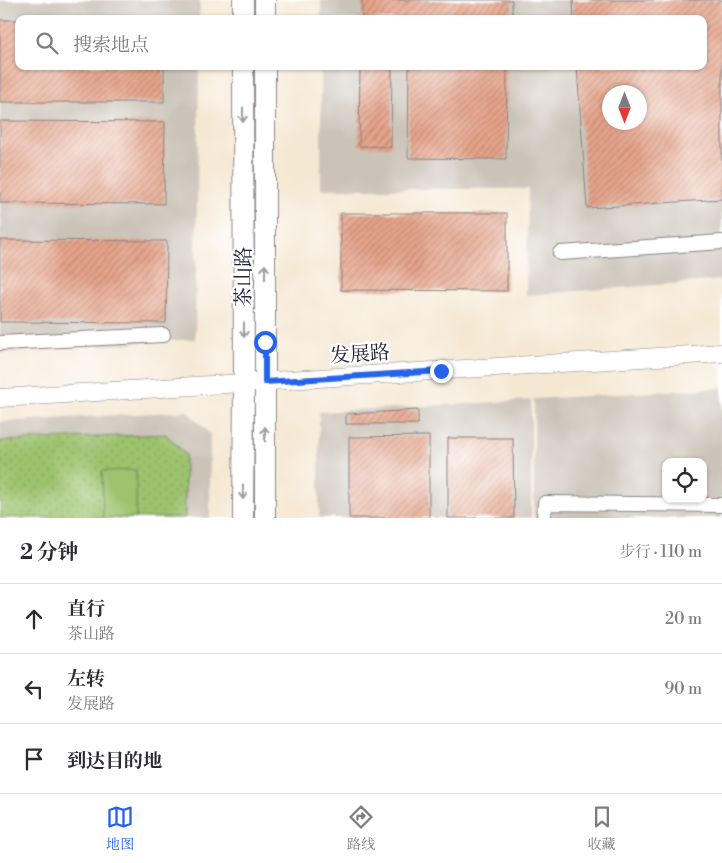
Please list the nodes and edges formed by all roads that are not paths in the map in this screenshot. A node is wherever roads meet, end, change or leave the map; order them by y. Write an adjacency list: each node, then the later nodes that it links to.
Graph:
1 (243, 0): 3 (main road)
2 (265, 0): 4 (main road)
3 (243, 15)
4 (265, 15)
5 (243, 70): 12 (main road, 茶山路, one-way to 12)
6 (265, 70): 13 (main road, 茶山路, one-way to 6)
7 (722, 242): 8 (street)
8 (560, 253)
9 (163, 335): 10 (street)
10 (0, 343)
11 (722, 353): 13 (street, 发展路)
12 (244, 382): 13 (street, 发展路); 14 (street, 发展路); 16 (main road, 茶山路, one-way to 16)
13 (265, 382): 17 (main road, 茶山路, one-way to 13)
14 (0, 398)
15 (722, 505): 18 (street)
16 (243, 518)
17 (266, 518)
18 (544, 518)

